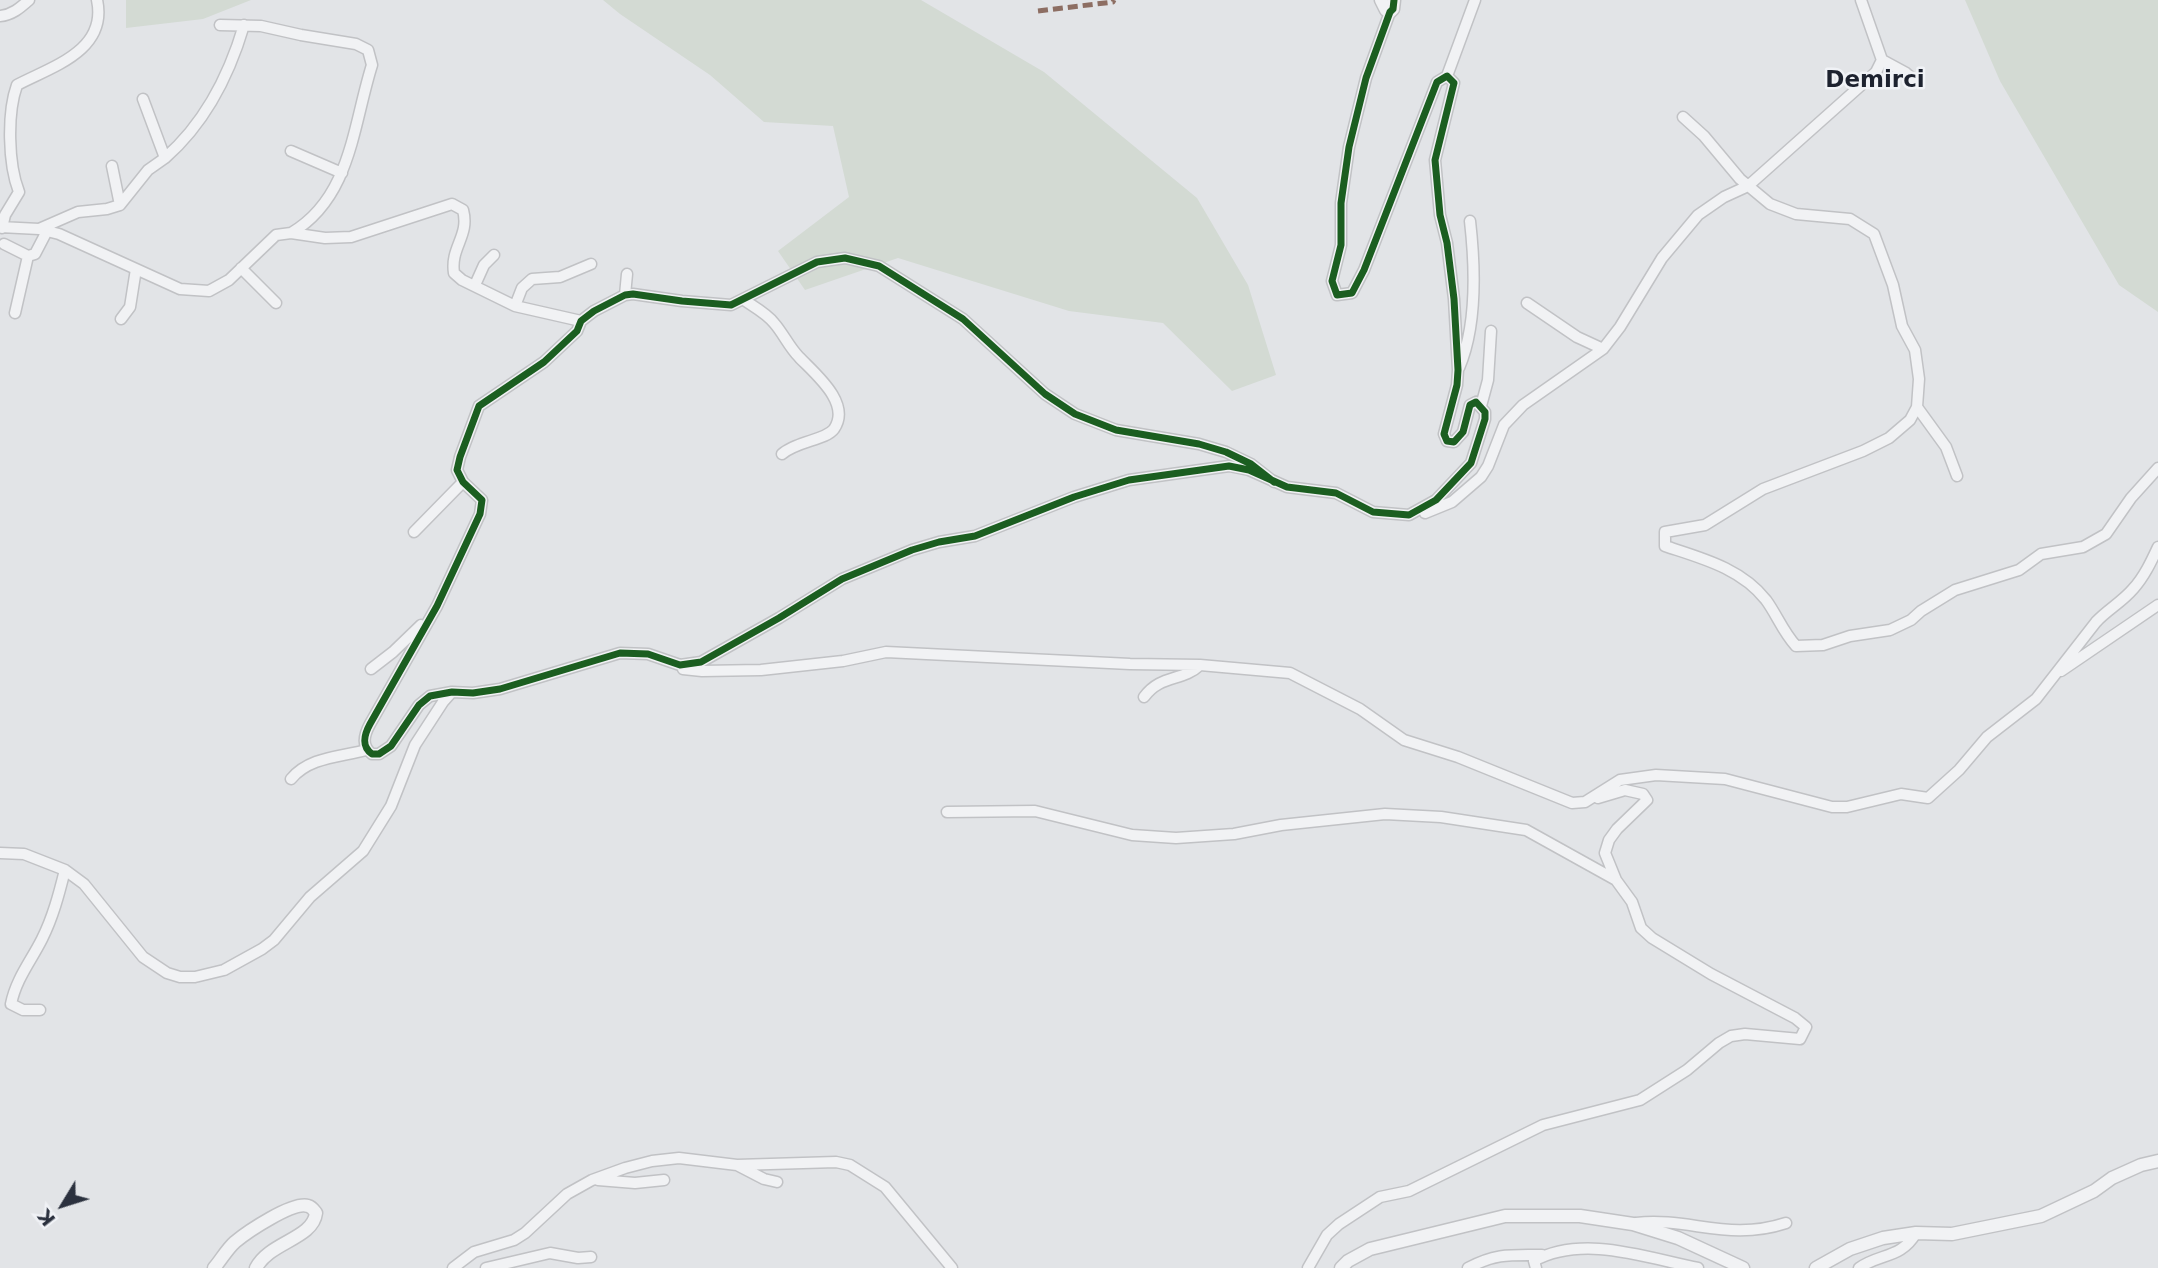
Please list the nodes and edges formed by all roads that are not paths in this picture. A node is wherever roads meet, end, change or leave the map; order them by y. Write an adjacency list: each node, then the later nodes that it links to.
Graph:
1 (29, 0): 7 (street)
2 (97, 0): 22 (street)
3 (1381, 0): 6 (street)
4 (1475, 0): 11 (street)
5 (1861, 0): 10 (street)
6 (1392, 6): 11 (street)
7 (0, 16)
8 (220, 25): 9 (street)
9 (244, 25): 16 (street); 18 (street)
10 (1882, 60): 12 (street); 19 (street)
11 (1447, 76): 43 (street)
12 (1917, 82)
13 (143, 99): 16 (street)
14 (1683, 117): 19 (street)
15 (291, 151): 18 (street)
16 (165, 159): 20 (street)
17 (112, 166): 20 (street)
18 (342, 173): 24 (street)
19 (1748, 186): 42 (street); 45 (street)
20 (120, 205): 23 (street)
21 (1470, 221): 43 (street)
22 (1, 227): 23 (street)
23 (43, 230): 27 (street); 30 (street)
24 (291, 233): 29 (street); 32 (street)
25 (4, 244): 27 (street)
26 (494, 255): 32 (street)
27 (28, 256): 38 (street)
28 (591, 264): 37 (street)
29 (241, 268): 30 (street); 35 (street)
30 (136, 269): 39 (street)
31 (627, 275): 33 (street)
32 (475, 285): 37 (street)
33 (625, 295): 34 (street); 40 (street)
34 (744, 300): 46 (street); 50 (street)
35 (276, 303)
36 (1527, 303): 42 (street)
37 (515, 306): 40 (street)
38 (15, 313)
39 (121, 319)
40 (581, 321): 49 (street)
41 (1492, 331): 44 (street)
42 (1603, 349): 51 (street)
43 (1458, 370): 44 (street)
44 (1481, 406): 51 (street)
45 (1917, 407): 47 (street); 48 (street)
46 (782, 454)
47 (2158, 468)
48 (1957, 475)
49 (463, 482): 52 (street); 55 (street)
50 (1274, 482): 51 (street); 56 (street)
51 (1409, 515)
52 (414, 533)
53 (2158, 547): 59 (street)
54 (2158, 605): 59 (street)
55 (433, 613): 58 (street); 62 (street)
56 (673, 663): 57 (street); 60 (street)
57 (1200, 665): 61 (street); 64 (street)
58 (371, 668)
59 (2053, 677): 64 (street)
60 (452, 692): 62 (street); 67 (street)
61 (1144, 697)
62 (366, 750): 63 (street)
63 (290, 779)
64 (1585, 802): 68 (street)
65 (947, 812): 68 (street)
66 (0, 853): 67 (street)
67 (65, 870): 69 (street)
68 (1616, 880): 86 (street)
69 (40, 1010)
70 (2158, 1161): 77 (street)
71 (737, 1164): 72 (street); 74 (street); 80 (street)
72 (592, 1180): 73 (street); 84 (street)
73 (664, 1180)
74 (777, 1182)
75 (1786, 1223): 76 (street)
76 (1633, 1224): 81 (street); 87 (street)
77 (1916, 1233): 91 (street); 92 (street)
78 (1545, 1255): 88 (street); 89 (street); 90 (street)
79 (591, 1257): 85 (street)
80 (949, 1267)
81 (1736, 1267)
82 (214, 1268): 83 (street)
83 (256, 1268)
84 (453, 1268)
85 (486, 1268)
86 (1308, 1268)
87 (1341, 1268)
88 (1468, 1268)
89 (1536, 1268)
90 (1698, 1268)
91 (1816, 1268)
92 (1859, 1268)

